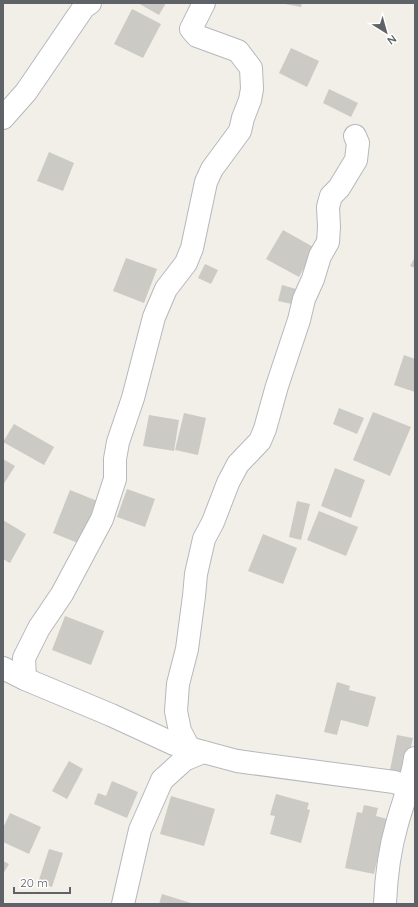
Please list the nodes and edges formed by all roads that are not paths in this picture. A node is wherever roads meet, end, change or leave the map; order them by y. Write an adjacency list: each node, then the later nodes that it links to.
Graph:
1 (90, 3): 3 (street)
2 (204, 3): 6 (street)
3 (3, 118)
4 (355, 136): 7 (street)
5 (3, 668): 6 (street)
6 (25, 679): 7 (street)
7 (196, 750): 9 (street); 10 (street)
8 (415, 758): 9 (street)
9 (412, 788): 11 (street)
10 (123, 904)
11 (385, 904)

